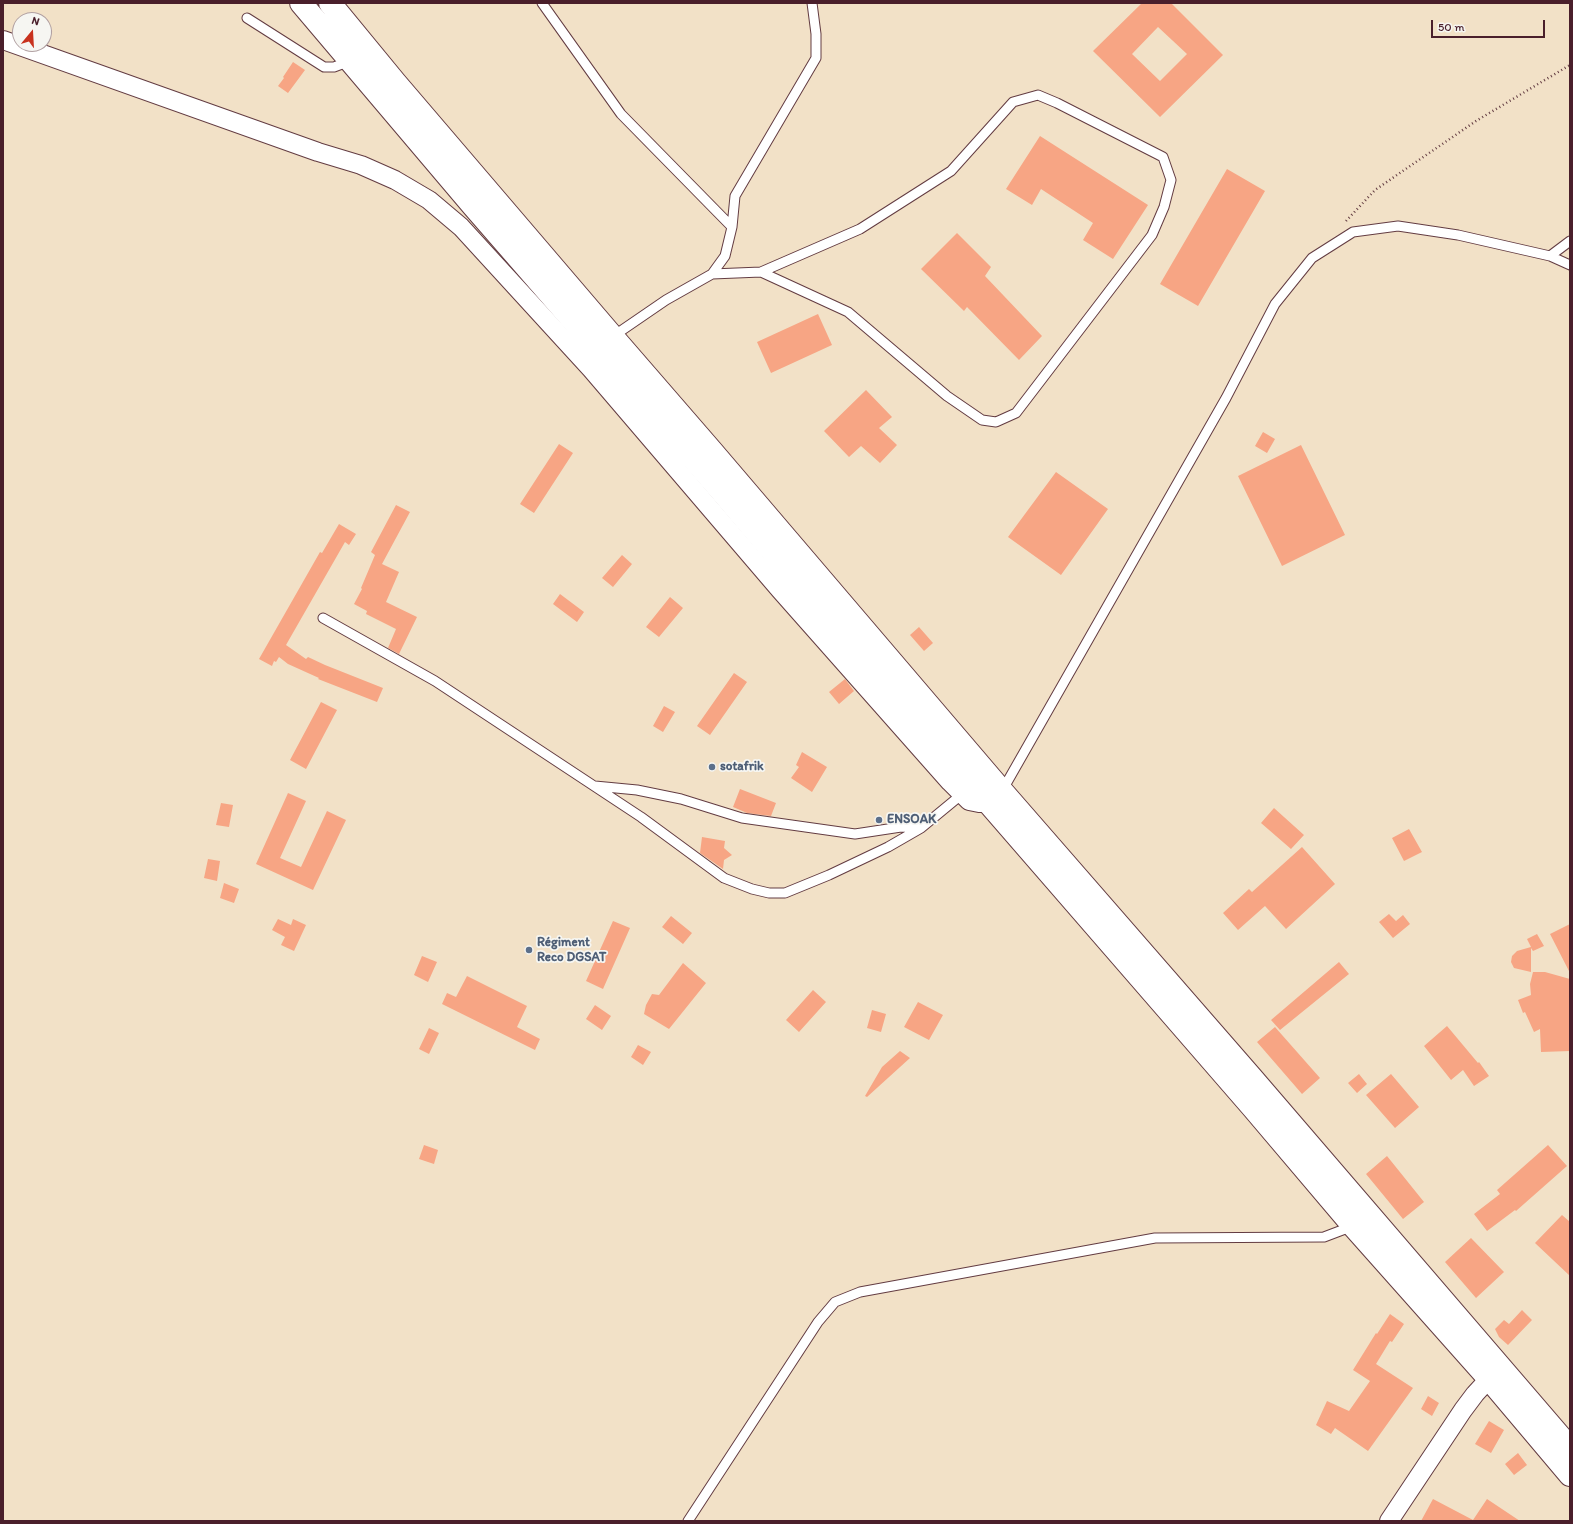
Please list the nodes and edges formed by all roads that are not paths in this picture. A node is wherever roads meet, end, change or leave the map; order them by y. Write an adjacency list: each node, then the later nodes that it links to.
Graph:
1 (301, 3): 7 (street)
2 (330, 3): 14 (street)
3 (542, 3): 8 (lane)
4 (812, 3): 8 (lane)
5 (247, 18): 7 (lane)
6 (3, 40): 17 (street)
7 (351, 60): 14 (street)
8 (732, 227): 13 (lane)
9 (1570, 241): 10 (lane)
10 (1550, 256): 11 (lane); 18 (lane)
11 (1570, 265)
12 (761, 272): 12 (lane); 13 (lane)
13 (712, 274): 14 (lane)
14 (605, 342): 18 (street)
15 (323, 618): 16 (lane)
16 (592, 785): 19 (lane); 19 (lane)
17 (961, 795): 18 (street); 19 (lane)
18 (995, 797): 20 (street); 21 (street)
19 (921, 828)
20 (1353, 1226): 21 (street); 24 (lane)
21 (1495, 1372): 22 (street); 23 (street); 25 (street)
22 (1570, 1448)
23 (1570, 1475)
24 (688, 1521)
25 (1389, 1521)

